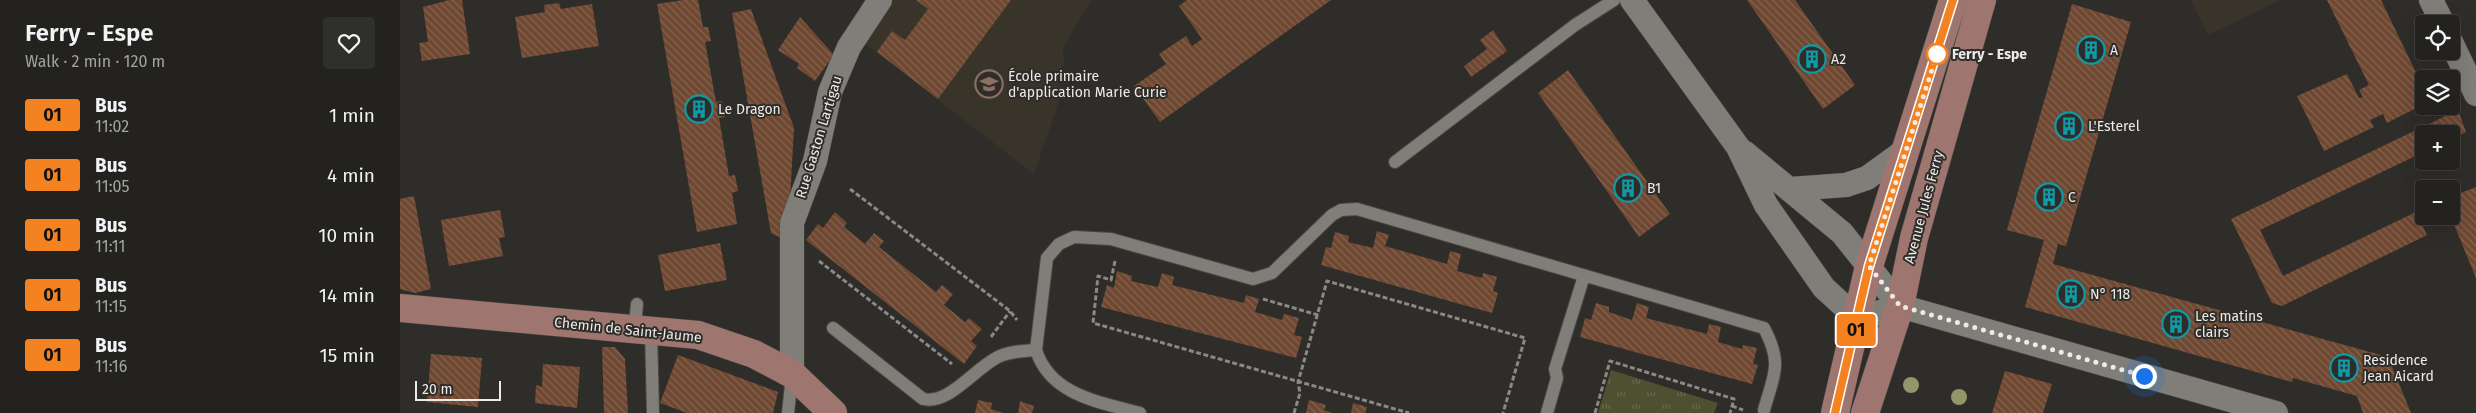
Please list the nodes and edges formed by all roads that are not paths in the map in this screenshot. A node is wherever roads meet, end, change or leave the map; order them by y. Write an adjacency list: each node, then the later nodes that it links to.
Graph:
1 (880, 0): 22 (street, Rue Gaston Lartigau)
2 (1614, 0): 12 (lane)
3 (1632, 0): 10 (street)
4 (1954, 0): 11 (street)
5 (1982, 0): 16 (street, Avenue Jules Ferry)
6 (2431, 0): 7 (street)
7 (2438, 15)
8 (2460, 60): 9 (street)
9 (2476, 94)
10 (1738, 147): 13 (street); 19 (street)
11 (1907, 149): 13 (street); 14 (street)
12 (1395, 162)
13 (1790, 190): 14 (street)
14 (1869, 266): 16 (street); 19 (street)
15 (1584, 276): 21 (lane); 23 (lane); 28 (lane)
16 (1900, 306): 19 (street); 30 (street, Avenue Jules Ferry); 31 (street)
17 (400, 308): 18 (street, Chemin de Saint-Jaume)
18 (641, 316): 22 (street, Chemin de Saint-Jaume); 24 (lane)
19 (1858, 319): 29 (street)
20 (833, 328): 21 (lane)
21 (1036, 350): 27 (lane)
22 (792, 374): 25 (lane); 26 (street, Chemin de Saint-Jaume)
23 (1764, 410)
24 (653, 413)
25 (788, 413)
26 (833, 413)
27 (1140, 413)
28 (1547, 413)
29 (1835, 413)
30 (1865, 413)
31 (2276, 413)

